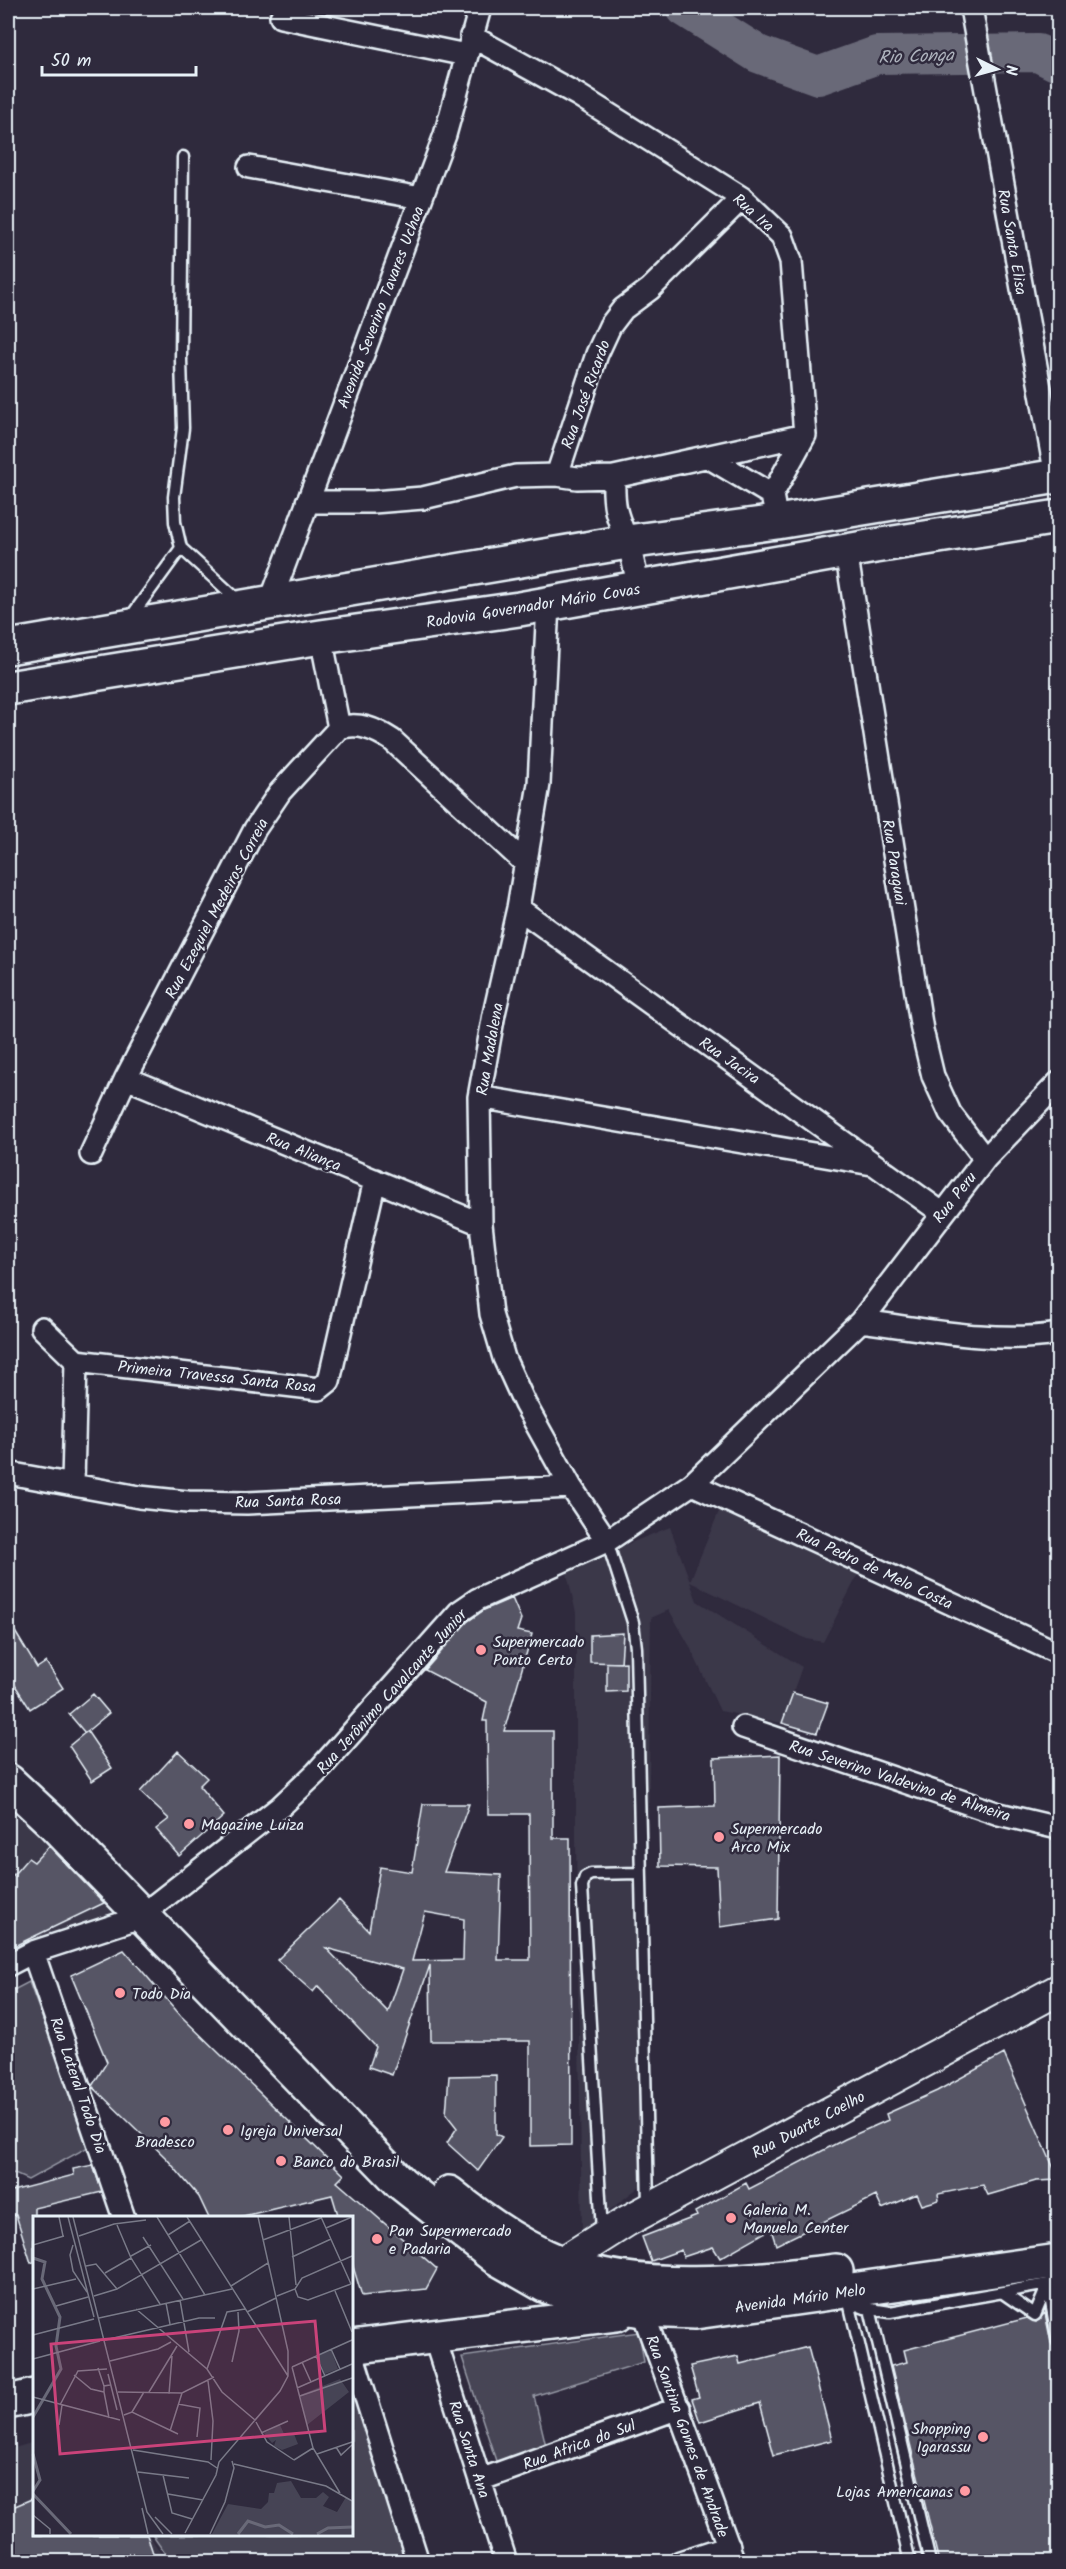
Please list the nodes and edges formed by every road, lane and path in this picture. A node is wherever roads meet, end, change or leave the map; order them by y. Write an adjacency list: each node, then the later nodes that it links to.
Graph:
1 (480, 8): 4 (street, Avenida Severino Tavares Uchoa)
2 (971, 8): 12 (street, Rua Santa Elisa)
3 (281, 17): 4 (street, Rua Ira)
4 (468, 45): 7 (street, Avenida Severino Tavares Uchoa); 8 (street, Rua Ira)
5 (183, 157): 18 (lane)
6 (249, 167): 7 (street)
7 (421, 198): 14 (street, Avenida Severino Tavares Uchoa)
8 (742, 198): 9 (street, Rua Ira); 11 (street, Rua José Ricardo)
9 (805, 435): 10 (street); 15 (street)
10 (708, 457): 13 (street); 15 (street)
11 (557, 475): 13 (street); 14 (street)
12 (1057, 476): 15 (main road)
13 (614, 477): 17 (street)
14 (307, 502): 22 (street, Avenida Severino Tavares Uchoa)
15 (774, 509): 17 (main road)
16 (1059, 518): 19 (main road, Rodovia Governador Mário Covas)
17 (627, 542): 20 (street); 22 (main road)
18 (181, 548): 22 (lane); 23 (lane)
19 (846, 551): 20 (main road, Rodovia Governador Mário Covas); 34 (street, Rua Paraguai)
20 (639, 588): 21 (main road, Rodovia Governador Mário Covas)
21 (548, 604): 24 (main road, Rodovia Governador Mário Covas); 28 (street, Rua Madalena)
22 (258, 605): 23 (main road)
23 (123, 627): 25 (main road)
24 (321, 637): 26 (main road, Rodovia Governador Mário Covas); 27 (street)
25 (8, 647)
26 (8, 688)
27 (339, 728): 28 (street); 30 (street, Rua Ezequiel Medeiros Correia)
28 (525, 863): 29 (street, Rua Madalena)
29 (518, 909): 32 (street, Rua Madalena); 35 (street, Rua Jacira)
30 (126, 1078): 33 (street, Rua Ezequiel Medeiros Correia); 36 (street, Rua Aliança)
31 (1059, 1083): 34 (street, Rua Peru)
32 (479, 1097): 35 (street); 38 (street, Rua Madalena)
33 (91, 1154)
34 (985, 1159): 37 (street, Rua Peru)
35 (877, 1164): 37 (street, Rua Jacira)
36 (375, 1180): 38 (street, Rua Aliança); 42 (street, Primeira Travessa Santa Rosa)
37 (942, 1213): 39 (street, Rua Peru)
38 (481, 1224): 46 (street, Rua Madalena)
39 (861, 1321): 41 (street); 45 (street, Rua Jerônimo Cavalcante Junior)
40 (42, 1328): 42 (street)
41 (1059, 1334)
42 (76, 1361): 44 (street)
43 (8, 1473): 44 (street, Rua Santa Rosa)
44 (74, 1483): 46 (street, Rua Santa Rosa)
45 (692, 1484): 47 (street, Rua Jerônimo Cavalcante Junior); 48 (street, Rua Pedro de Melo Costa)
46 (571, 1487): 47 (street, Rua Madalena)
47 (607, 1541): 53 (lane); 54 (street, Rua Jerônimo Cavalcante Junior)
48 (1059, 1653)
49 (743, 1727): 52 (street, Rua Severino Valdevino de Almeira)
50 (8, 1755): 54 (main road)
51 (8, 1781): 54 (main road)
52 (1059, 1828)
53 (640, 1873): 58 (lane); 60 (lane)
54 (148, 1910): 55 (street); 63 (main road)
55 (33, 1952): 56 (street); 59 (street, Rua Lateral Todo Dia)
56 (8, 1965)
57 (1059, 1990): 58 (main road, Rua Duarte Coelho)
58 (648, 2209): 60 (main road, Rua Duarte Coelho)
59 (123, 2216)
60 (602, 2237): 63 (main road, Rua Duarte Coelho)
61 (1059, 2243): 63 (main road, Avenida Mário Melo)
62 (1053, 2273): 64 (lane); 65 (lane); 65 (lane); 66 (main road, Avenida Mário Melo); 70 (lane); 72 (lane)
63 (552, 2274): 68 (main road, Avenida Mário Melo); 69 (main road)
64 (1059, 2278)
65 (1003, 2292): 67 (lane)
66 (840, 2298): 67 (lane); 68 (main road, Avenida Mário Melo); 83 (lane)
67 (870, 2309): 84 (lane)
68 (642, 2310): 69 (main road); 77 (street, Rua Santina Gomes de Andrade)
69 (499, 2327): 71 (main road)
70 (1059, 2327)
71 (435, 2336): 73 (main road); 78 (street, Rua Santa Ana)
72 (1059, 2342)
73 (352, 2349)
74 (352, 2352): 80 (street)
75 (33, 2396): 76 (main road)
76 (8, 2402)
77 (679, 2408): 78 (street, Rua Africa do Sul); 79 (street, Rua Santina Gomes de Andrade)
78 (480, 2480): 81 (street, Rua Santa Ana)
79 (731, 2554): 82 (street)
80 (418, 2562)
81 (506, 2562)
82 (680, 2562)
83 (910, 2562)
84 (930, 2562)

